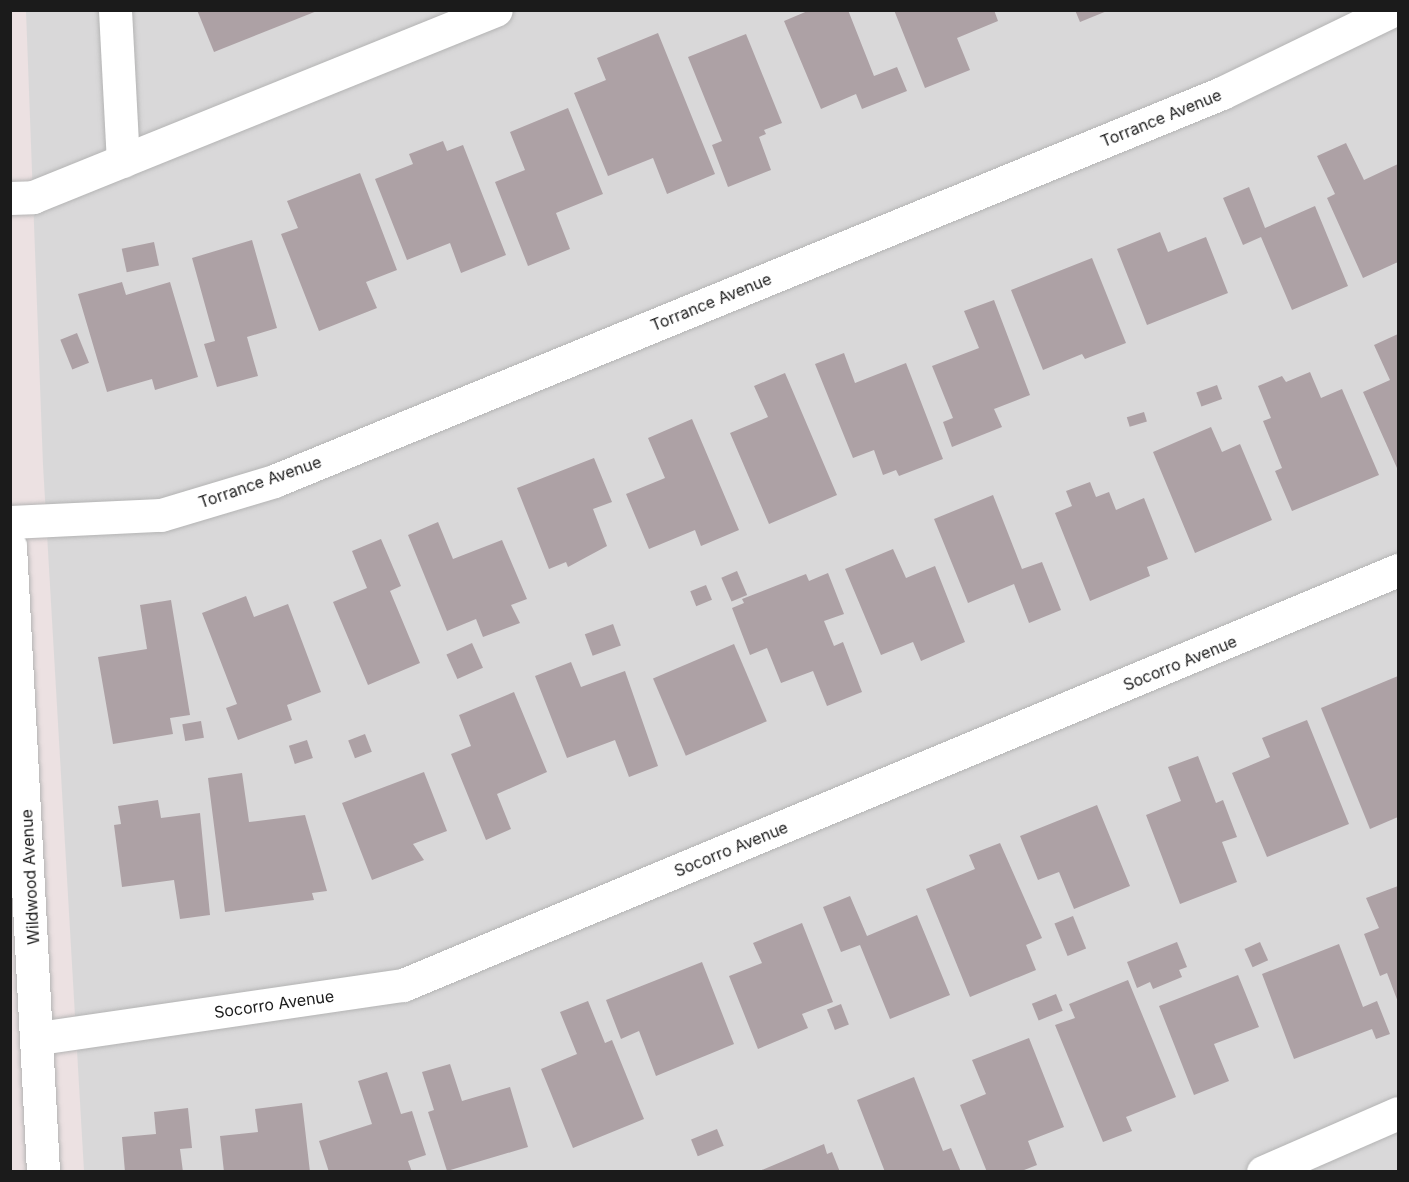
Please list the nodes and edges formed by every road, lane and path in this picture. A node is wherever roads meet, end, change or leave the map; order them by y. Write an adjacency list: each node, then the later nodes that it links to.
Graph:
1 (115, 10): 4 (street)
2 (496, 10): 4 (street)
3 (1393, 10): 6 (street, Torrance Avenue)
4 (123, 160): 5 (street)
5 (10, 198)
6 (10, 522)
7 (10, 546): 9 (street, Wildwood Avenue)
8 (1398, 570): 9 (street, Socorro Avenue)
9 (39, 1038): 11 (street, Wildwood Avenue)
10 (1398, 1113): 12 (street)
11 (43, 1172)
12 (1263, 1172)

